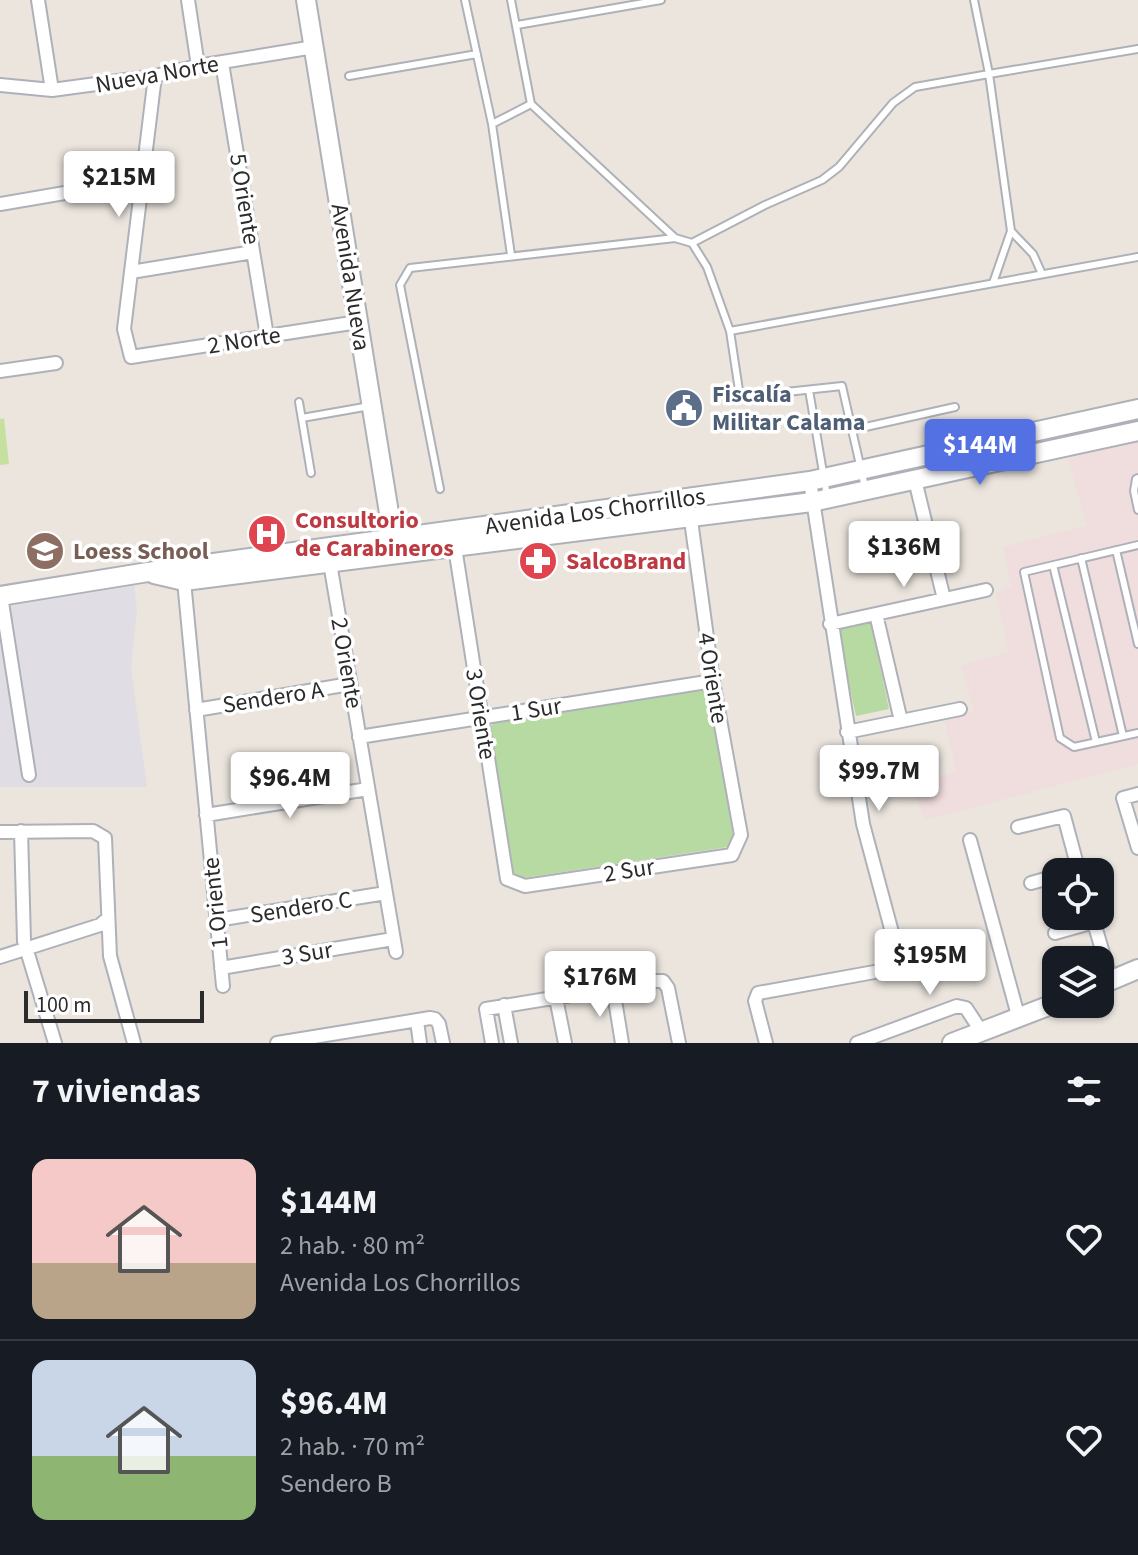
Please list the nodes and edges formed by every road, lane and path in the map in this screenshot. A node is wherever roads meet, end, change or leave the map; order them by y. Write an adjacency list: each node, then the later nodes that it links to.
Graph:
1 (38, 0): 18 (street)
2 (188, 0): 13 (street)
3 (306, 0): 9 (street, Avenida Nueva)
4 (465, 0): 11 (lane)
5 (511, 0): 8 (lane)
6 (661, 0): 8 (lane)
7 (974, 0): 14 (lane)
8 (517, 25): 19 (lane)
9 (314, 47): 12 (street, Nueva Norte); 32 (street, Avenida Nueva)
10 (1138, 49): 14 (lane)
11 (477, 54): 16 (lane); 20 (lane)
12 (222, 63): 13 (street, Nueva Norte); 26 (street, 5 Oriente)
13 (198, 66): 15 (street, Nueva Norte)
14 (989, 74): 23 (lane); 25 (lane)
15 (155, 76): 18 (street, Nueva Norte); 29 (street)
16 (349, 76)
17 (0, 85): 18 (street, Nueva Norte)
18 (52, 90)
19 (531, 104): 20 (lane); 24 (lane)
20 (492, 124): 27 (lane)
21 (88, 189): 22 (street)
22 (0, 204)
23 (1011, 231): 30 (lane); 31 (lane)
24 (675, 238): 25 (lane); 27 (lane)
25 (692, 243): 33 (lane)
26 (253, 252): 29 (street); 34 (street, 5 Oriente)
27 (511, 255): 50 (lane)
28 (1138, 257): 30 (lane)
29 (131, 272): 34 (street, 2 Norte)
30 (1042, 274): 31 (lane)
31 (993, 283): 33 (lane)
32 (358, 322): 34 (street, 2 Norte); 39 (street, Avenida Nueva)
33 (730, 331): 37 (lane)
34 (267, 336)
35 (56, 363): 36 (street)
36 (0, 371)
37 (809, 390): 43 (lane); 48 (lane)
38 (299, 402): 42 (lane)
39 (372, 406): 42 (lane); 59 (street, Avenida Nueva)
40 (955, 407): 43 (lane)
41 (1138, 409): 45 (street, Avenida Los Chorrillos)
42 (302, 418): 46 (lane)
43 (852, 430): 45 (lane)
44 (1138, 431): 49 (street, Avenida Los Chorrillos)
45 (861, 470): 48 (street, Avenida Los Chorrillos); 51 (lane)
46 (311, 473)
47 (1138, 478): 54 (lane)
48 (817, 480): 52 (street, Avenida Los Chorrillos); 53 (street)
49 (915, 480): 51 (street, Avenida Los Chorrillos); 68 (street)
50 (440, 489)
51 (866, 490): 53 (street, Avenida Los Chorrillos)
52 (688, 498): 55 (street, 4 Oriente); 56 (street, Avenida Los Chorrillos)
53 (820, 500): 55 (street, Avenida Los Chorrillos); 70 (street)
54 (1138, 510)
55 (691, 517): 56 (street, Avenida Los Chorrillos); 72 (street, 4 Oriente)
56 (556, 525): 57 (street, Avenida Los Chorrillos)
57 (454, 539): 59 (street, Avenida Los Chorrillos); 76 (street, 3 Oriente)
58 (1138, 545): 60 (lane)
59 (394, 547): 62 (street, Avenida Los Chorrillos); 64 (street, Avenida Los Chorrillos)
60 (1116, 550): 61 (lane); 71 (lane)
61 (1081, 558): 63 (lane); 80 (lane)
62 (330, 563): 65 (street, Avenida Los Chorrillos); 73 (street, 2 Oriente)
63 (1053, 565): 82 (lane); 82 (lane)
64 (148, 572): 65 (street); 67 (street, Avenida Los Chorrillos)
65 (184, 581): 75 (street, 1 Oriente)
66 (986, 590): 68 (street)
67 (0, 596): 83 (street)
68 (944, 599): 69 (street)
69 (876, 614): 70 (street); 77 (street)
70 (830, 624): 78 (street)
71 (1138, 644)
72 (713, 681): 76 (street, 1 Sur); 92 (street, 4 Oriente)
73 (350, 684): 75 (street, Sendero A); 81 (street, 2 Oriente)
74 (960, 709): 77 (street)
75 (196, 710): 86 (street, 1 Oriente)
76 (481, 717): 81 (street, 1 Sur); 96 (street, 3 Oriente)
77 (901, 721): 78 (street)
78 (847, 732): 128 (street)
79 (1138, 733): 80 (lane)
80 (1123, 736): 82 (lane)
81 (359, 737): 84 (street, 2 Oriente)
82 (1096, 742)
83 (29, 775)
84 (368, 789): 86 (street); 97 (street, 2 Oriente)
85 (1138, 794): 91 (street)
86 (206, 815): 99 (street, 1 Oriente)
87 (1018, 827): 93 (street)
88 (21, 831): 89 (street); 98 (street); 103 (street)
89 (0, 832)
90 (970, 840): 113 (street)
91 (1138, 848)
92 (732, 855): 96 (street, 2 Sur)
93 (1073, 858)
94 (1042, 880): 95 (street)
95 (1031, 883)
96 (525, 886)
97 (386, 893): 99 (street, Sendero C); 102 (street, 2 Oriente)
98 (107, 919): 103 (street); 120 (street)
99 (217, 920): 105 (street, 1 Oriente)
100 (1063, 930): 101 (street)
101 (1055, 933)
102 (394, 946): 105 (street, 3 Sur)
103 (26, 949): 104 (street); 119 (street)
104 (0, 957)
105 (221, 968): 108 (street, 1 Oriente)
106 (1138, 969): 107 (street)
107 (1114, 979)
108 (223, 986)
109 (613, 988): 110 (street); 118 (street); 127 (street)
110 (556, 998): 111 (street); 126 (street)
111 (504, 1005): 124 (street); 125 (street)
112 (1042, 1009): 113 (street)
113 (1019, 1019): 115 (street)
114 (417, 1021): 116 (street); 122 (street); 123 (street)
115 (981, 1031): 129 (street); 130 (street)
116 (364, 1037): 117 (street)
117 (311, 1040): 121 (street)
118 (680, 1040)
119 (55, 1043)
120 (134, 1043)
121 (277, 1043)
122 (420, 1043)
123 (443, 1043)
124 (492, 1043)
125 (511, 1043)
126 (565, 1043)
127 (622, 1043)
128 (766, 1043)
129 (857, 1043)
130 (952, 1043)

